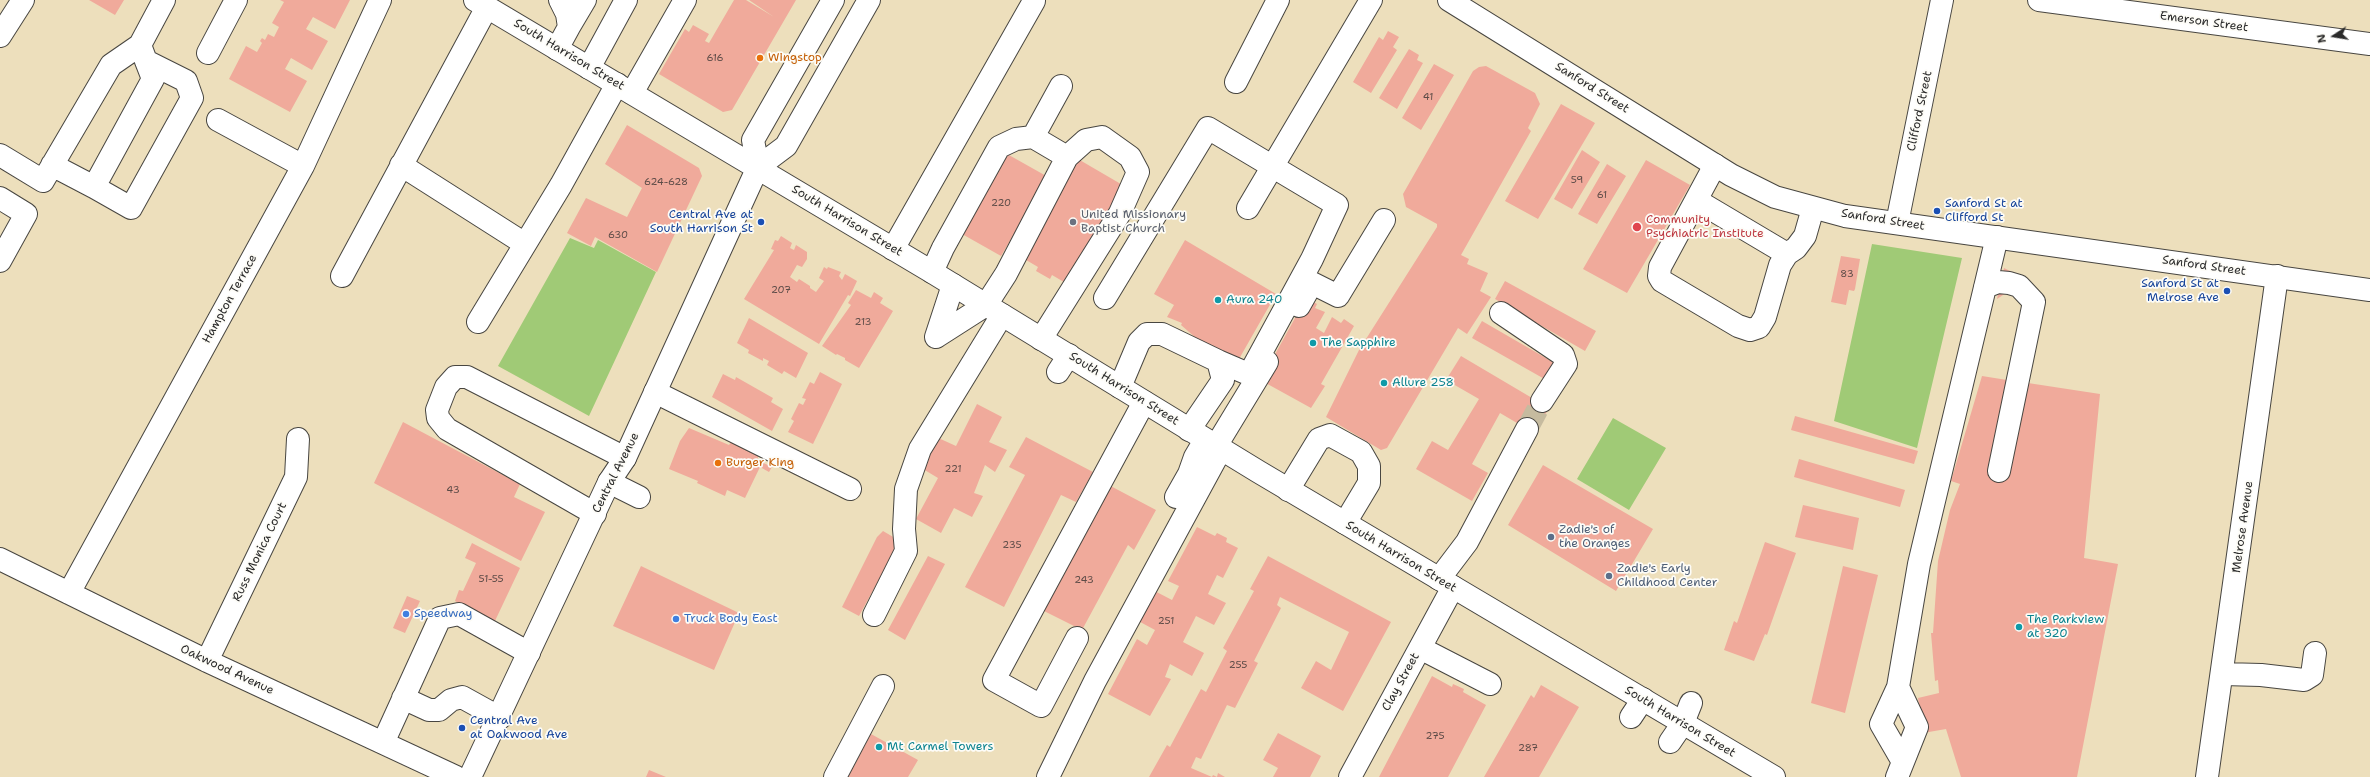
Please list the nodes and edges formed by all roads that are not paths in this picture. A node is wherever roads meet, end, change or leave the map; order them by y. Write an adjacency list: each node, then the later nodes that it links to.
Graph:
1 (24, 0): 19 (main road)
2 (164, 0): 22 (main road)
3 (236, 0): 23 (main road)
4 (380, 0): 35 (main road, Hampton Terrace)
5 (560, 0): 18 (main road)
6 (585, 0): 18 (main road)
7 (626, 0): 24 (main road)
8 (685, 0): 27 (main road)
9 (832, 0): 36 (main road)
10 (869, 0): 36 (main road, Central Avenue)
11 (1278, 0): 25 (main road)
12 (1371, 0): 37 (main road)
13 (1449, 0): 34 (main road, Sanford Street)
14 (1942, 0): 44 (main road, Clifford Street)
15 (2039, 0): 20 (main road, Emerson Street)
16 (1034, 1): 47 (main road)
17 (481, 4): 21 (main road, South Harrison Street); 33 (main road)
18 (569, 27): 21 (main road)
19 (0, 36)
20 (2370, 44)
21 (558, 49): 24 (main road, South Harrison Street)
22 (143, 53): 32 (main road); 38 (main road); 38 (main road)
23 (208, 53)
24 (589, 68): 27 (main road, South Harrison Street)
25 (1236, 82)
26 (1061, 86): 29 (main road)
27 (625, 88): 36 (main road, South Harrison Street); 46 (main road)
28 (218, 120): 35 (main road)
29 (1033, 137): 31 (main road); 50 (main road)
30 (0, 155): 32 (main road)
31 (1067, 157): 57 (main road); 60 (main road)
32 (52, 165): 38 (main road)
33 (400, 165): 46 (main road); 51 (main road)
34 (1715, 165): 40 (main road); 42 (main road, Sanford Street)
35 (302, 166): 79 (main road, Hampton Terrace)
36 (758, 167): 47 (main road, South Harrison Street); 62 (main road, Central Avenue)
37 (1272, 167): 41 (main road); 56 (main road); 61 (main road)
38 (94, 187)
39 (0, 198): 49 (main road)
40 (1696, 200): 48 (main road); 48 (main road)
41 (1248, 208)
42 (1813, 208): 44 (main road, Sanford Street); 48 (main road)
43 (1384, 220): 68 (main road)
44 (1897, 223): 45 (main road, Sanford Street)
45 (1997, 237): 52 (main road, Sanford Street); 54 (main road)
46 (525, 244): 59 (main road)
47 (892, 249): 50 (main road, South Harrison Street)
48 (1787, 254)
49 (0, 261)
50 (932, 272): 53 (main road, South Harrison Street)
51 (342, 276)
52 (2277, 276): 55 (main road, Sanford Street); 87 (main road, Melrose Avenue)
53 (953, 285): 57 (main road, South Harrison Street); 57 (main road)
54 (1985, 287): 70 (main road); 90 (main road)
55 (2370, 290)
56 (1105, 298)
57 (994, 310): 60 (main road, South Harrison Street); 80 (main road)
58 (1501, 313): 64 (main road)
59 (478, 322)
60 (1041, 339): 63 (main road, South Harrison Street)
61 (1218, 361): 63 (main road); 68 (main road)
62 (655, 392): 69 (main road, Central Avenue); 72 (main road)
63 (1133, 395): 66 (main road); 68 (main road, South Harrison Street); 81 (main road)
64 (1542, 401)
65 (1527, 429): 78 (main road, Clay Street)
66 (1110, 437)
67 (298, 439): 86 (main road, Russ Monica Court)
68 (1208, 441): 73 (main road, South Harrison Street); 82 (main road); 103 (main road)
69 (625, 458): 71 (main road, Central Avenue); 75 (main road)
70 (1999, 471)
71 (610, 482): 74 (main road); 75 (main road, Central Avenue)
72 (850, 489)
73 (1288, 490): 76 (main road, South Harrison Street); 76 (main road)
74 (639, 497)
75 (595, 514): 84 (main road, Central Avenue)
76 (1345, 523): 78 (main road, South Harrison Street)
77 (0, 559): 79 (main road, Oakwood Avenue)
78 (1446, 583): 83 (main road, Clay Street); 92 (main road, South Harrison Street)
79 (69, 593): 86 (main road, Oakwood Avenue)
80 (874, 615)
81 (1077, 638)
82 (1101, 638)
83 (1420, 648): 88 (main road); 104 (main road, Clay Street)
84 (529, 653): 91 (main road); 95 (main road, Central Avenue)
85 (2316, 653): 87 (main road)
86 (207, 661): 98 (main road, Oakwood Avenue)
87 (2222, 674): 106 (main road, Melrose Avenue)
88 (1490, 684)
89 (883, 686): 102 (main road)
90 (1898, 687): 99 (main road); 99 (main road)
91 (403, 698): 95 (main road); 98 (main road)
92 (1643, 700): 94 (main road); 96 (main road, South Harrison Street)
93 (1691, 703): 96 (main road)
94 (1631, 717)
95 (500, 718): 101 (main road, Central Avenue)
96 (1683, 723): 97 (main road); 105 (main road, South Harrison Street)
97 (1670, 742)
98 (383, 743): 100 (main road, Oakwood Avenue)
99 (1900, 769)
100 (456, 777)
101 (470, 777)
102 (835, 777)
103 (1048, 777)
104 (1350, 777)
105 (1774, 777)
106 (2207, 777)

